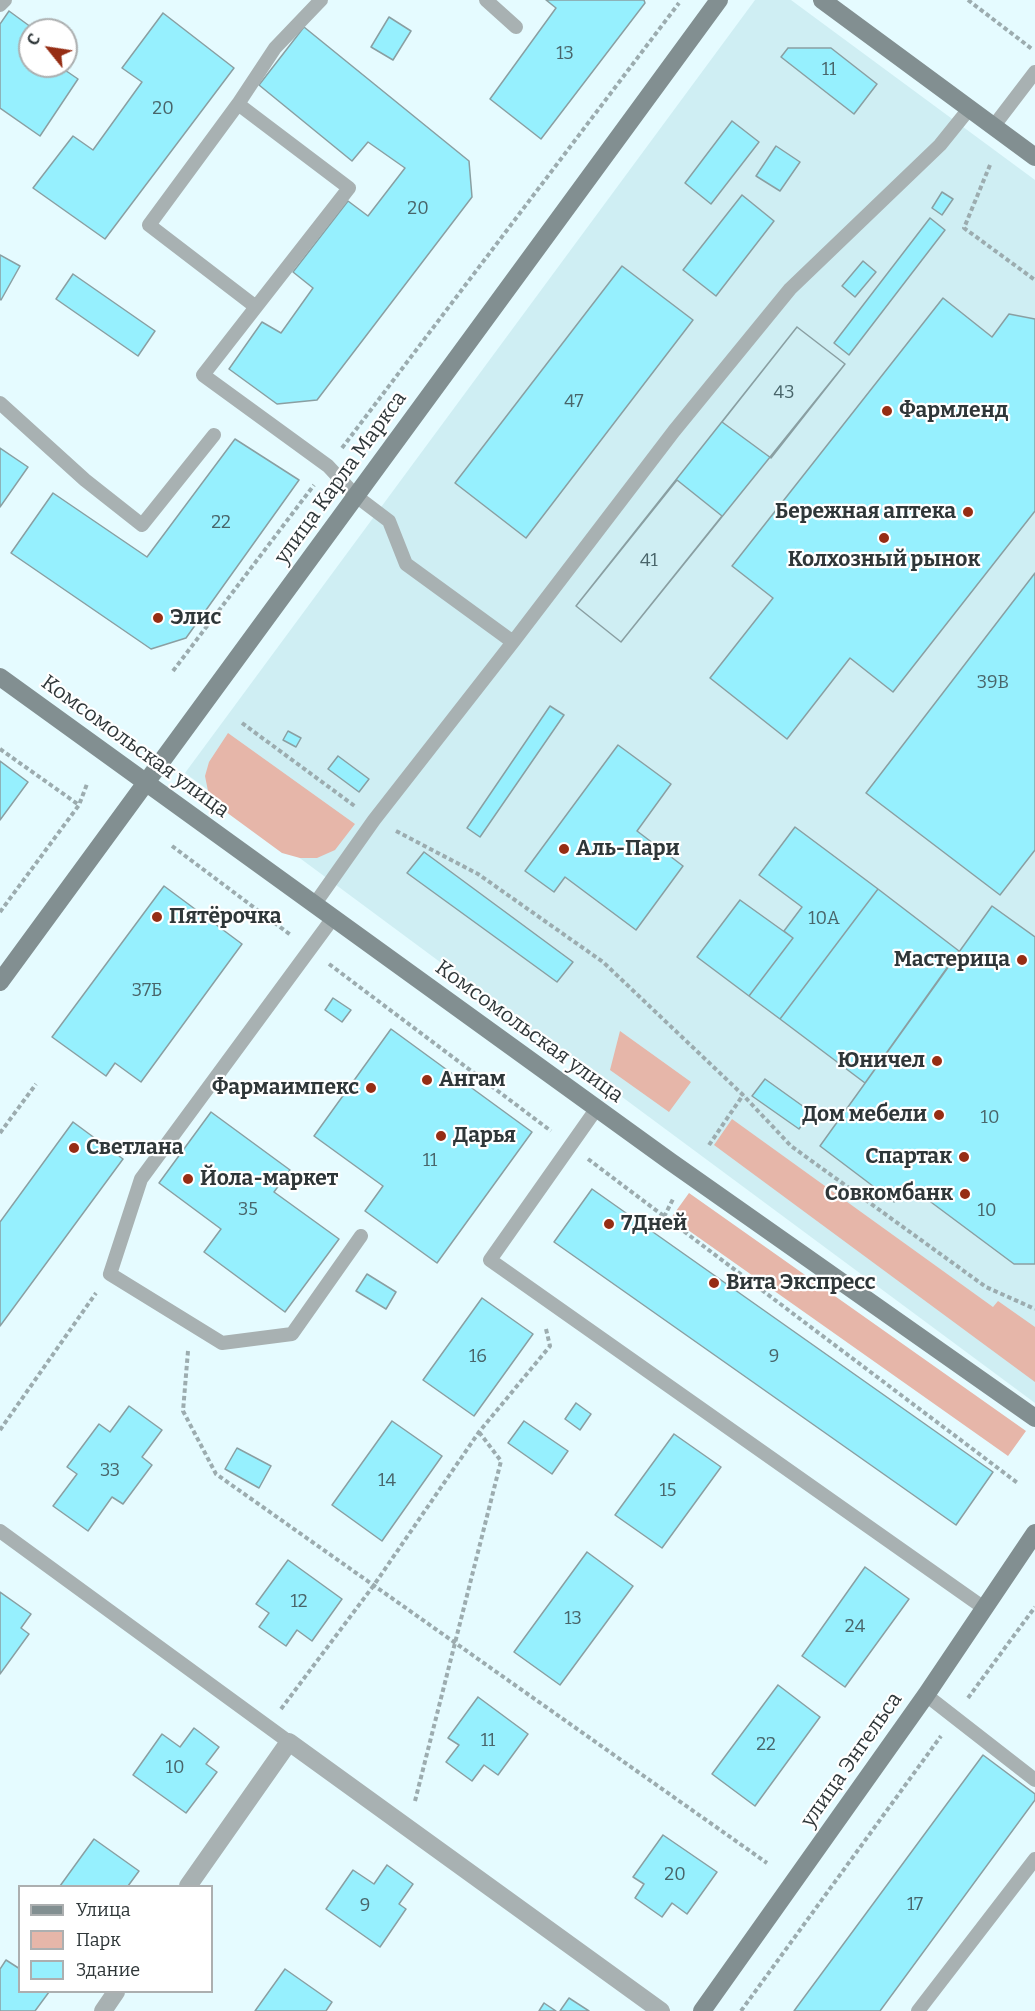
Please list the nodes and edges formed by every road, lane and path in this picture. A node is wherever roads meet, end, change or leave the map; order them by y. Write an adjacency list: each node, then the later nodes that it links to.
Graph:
1 (5, 0): 8 (lane)
2 (321, 0): 12 (lane)
3 (486, 0): 9 (lane)
4 (719, 0): 22 (street, улица Карла Маркса)
5 (822, 0): 13 (street)
6 (968, 0): 10 (path)
7 (679, 3): 21 (path)
8 (0, 5)
9 (516, 27)
10 (1035, 51)
11 (1035, 72): 14 (lane)
12 (238, 104): 18 (lane); 18 (lane)
13 (969, 108): 14 (street); 23 (lane)
14 (993, 127): 15 (street)
15 (1035, 157)
16 (990, 165): 17 (path)
17 (1035, 280)
18 (256, 307): 21 (lane)
19 (0, 403): 20 (lane)
20 (214, 435)
21 (328, 466): 22 (lane); 24 (path)
22 (356, 496): 23 (lane); 29 (street, улица Карла Маркса)
23 (513, 642): 31 (lane)
24 (173, 671)
25 (0, 677): 29 (street, Комсомольская улица)
26 (242, 723): 31 (path)
27 (0, 750): 30 (path)
28 (87, 784): 30 (path)
29 (146, 784): 33 (street, Комсомольская улица); 37 (street, улица Карла Маркса)
30 (79, 805): 34 (path)
31 (374, 820): 33 (lane); 39 (path)
32 (172, 846): 36 (path)
33 (314, 904): 35 (street, Комсомольская улица)
34 (0, 912)
35 (333, 918): 36 (lane); 40 (street, Комсомольская улица)
36 (310, 950): 43 (path); 47 (lane)
37 (0, 982)
38 (36, 1084): 41 (path)
39 (743, 1095): 42 (path); 49 (path)
40 (597, 1108): 43 (lane); 51 (street, Комсомольская улица)
41 (0, 1133)
42 (710, 1145)
43 (571, 1146): 45 (path); 48 (lane)
44 (679, 1188): 45 (path)
45 (664, 1217): 54 (path)
46 (361, 1236): 50 (lane)
47 (110, 1274): 50 (lane); 52 (path)
48 (534, 1291): 53 (path); 59 (lane)
49 (1035, 1310)
50 (190, 1324): 57 (path)
51 (1035, 1418)
52 (0, 1430)
53 (479, 1432): 57 (path); 60 (path)
54 (1019, 1484)
55 (0, 1531): 63 (lane)
56 (1035, 1533): 59 (street, улица Энгельса)
57 (374, 1585): 60 (path); 63 (path)
58 (1035, 1607): 62 (path)
59 (984, 1608): 61 (street, улица Энгельса)
60 (454, 1642): 65 (path); 67 (path)
61 (926, 1695): 62 (lane); 72 (street, улица Энгельса)
62 (955, 1717): 64 (lane); 73 (path)
63 (288, 1742): 65 (street); 68 (street)
64 (1035, 1780)
65 (408, 1829): 71 (street)
66 (1035, 1858): 74 (lane)
67 (767, 1863)
68 (189, 1885)
69 (115, 1993): 70 (street)
70 (102, 2011)
71 (661, 2011)
72 (702, 2011)
73 (741, 2011)
74 (918, 2011)

